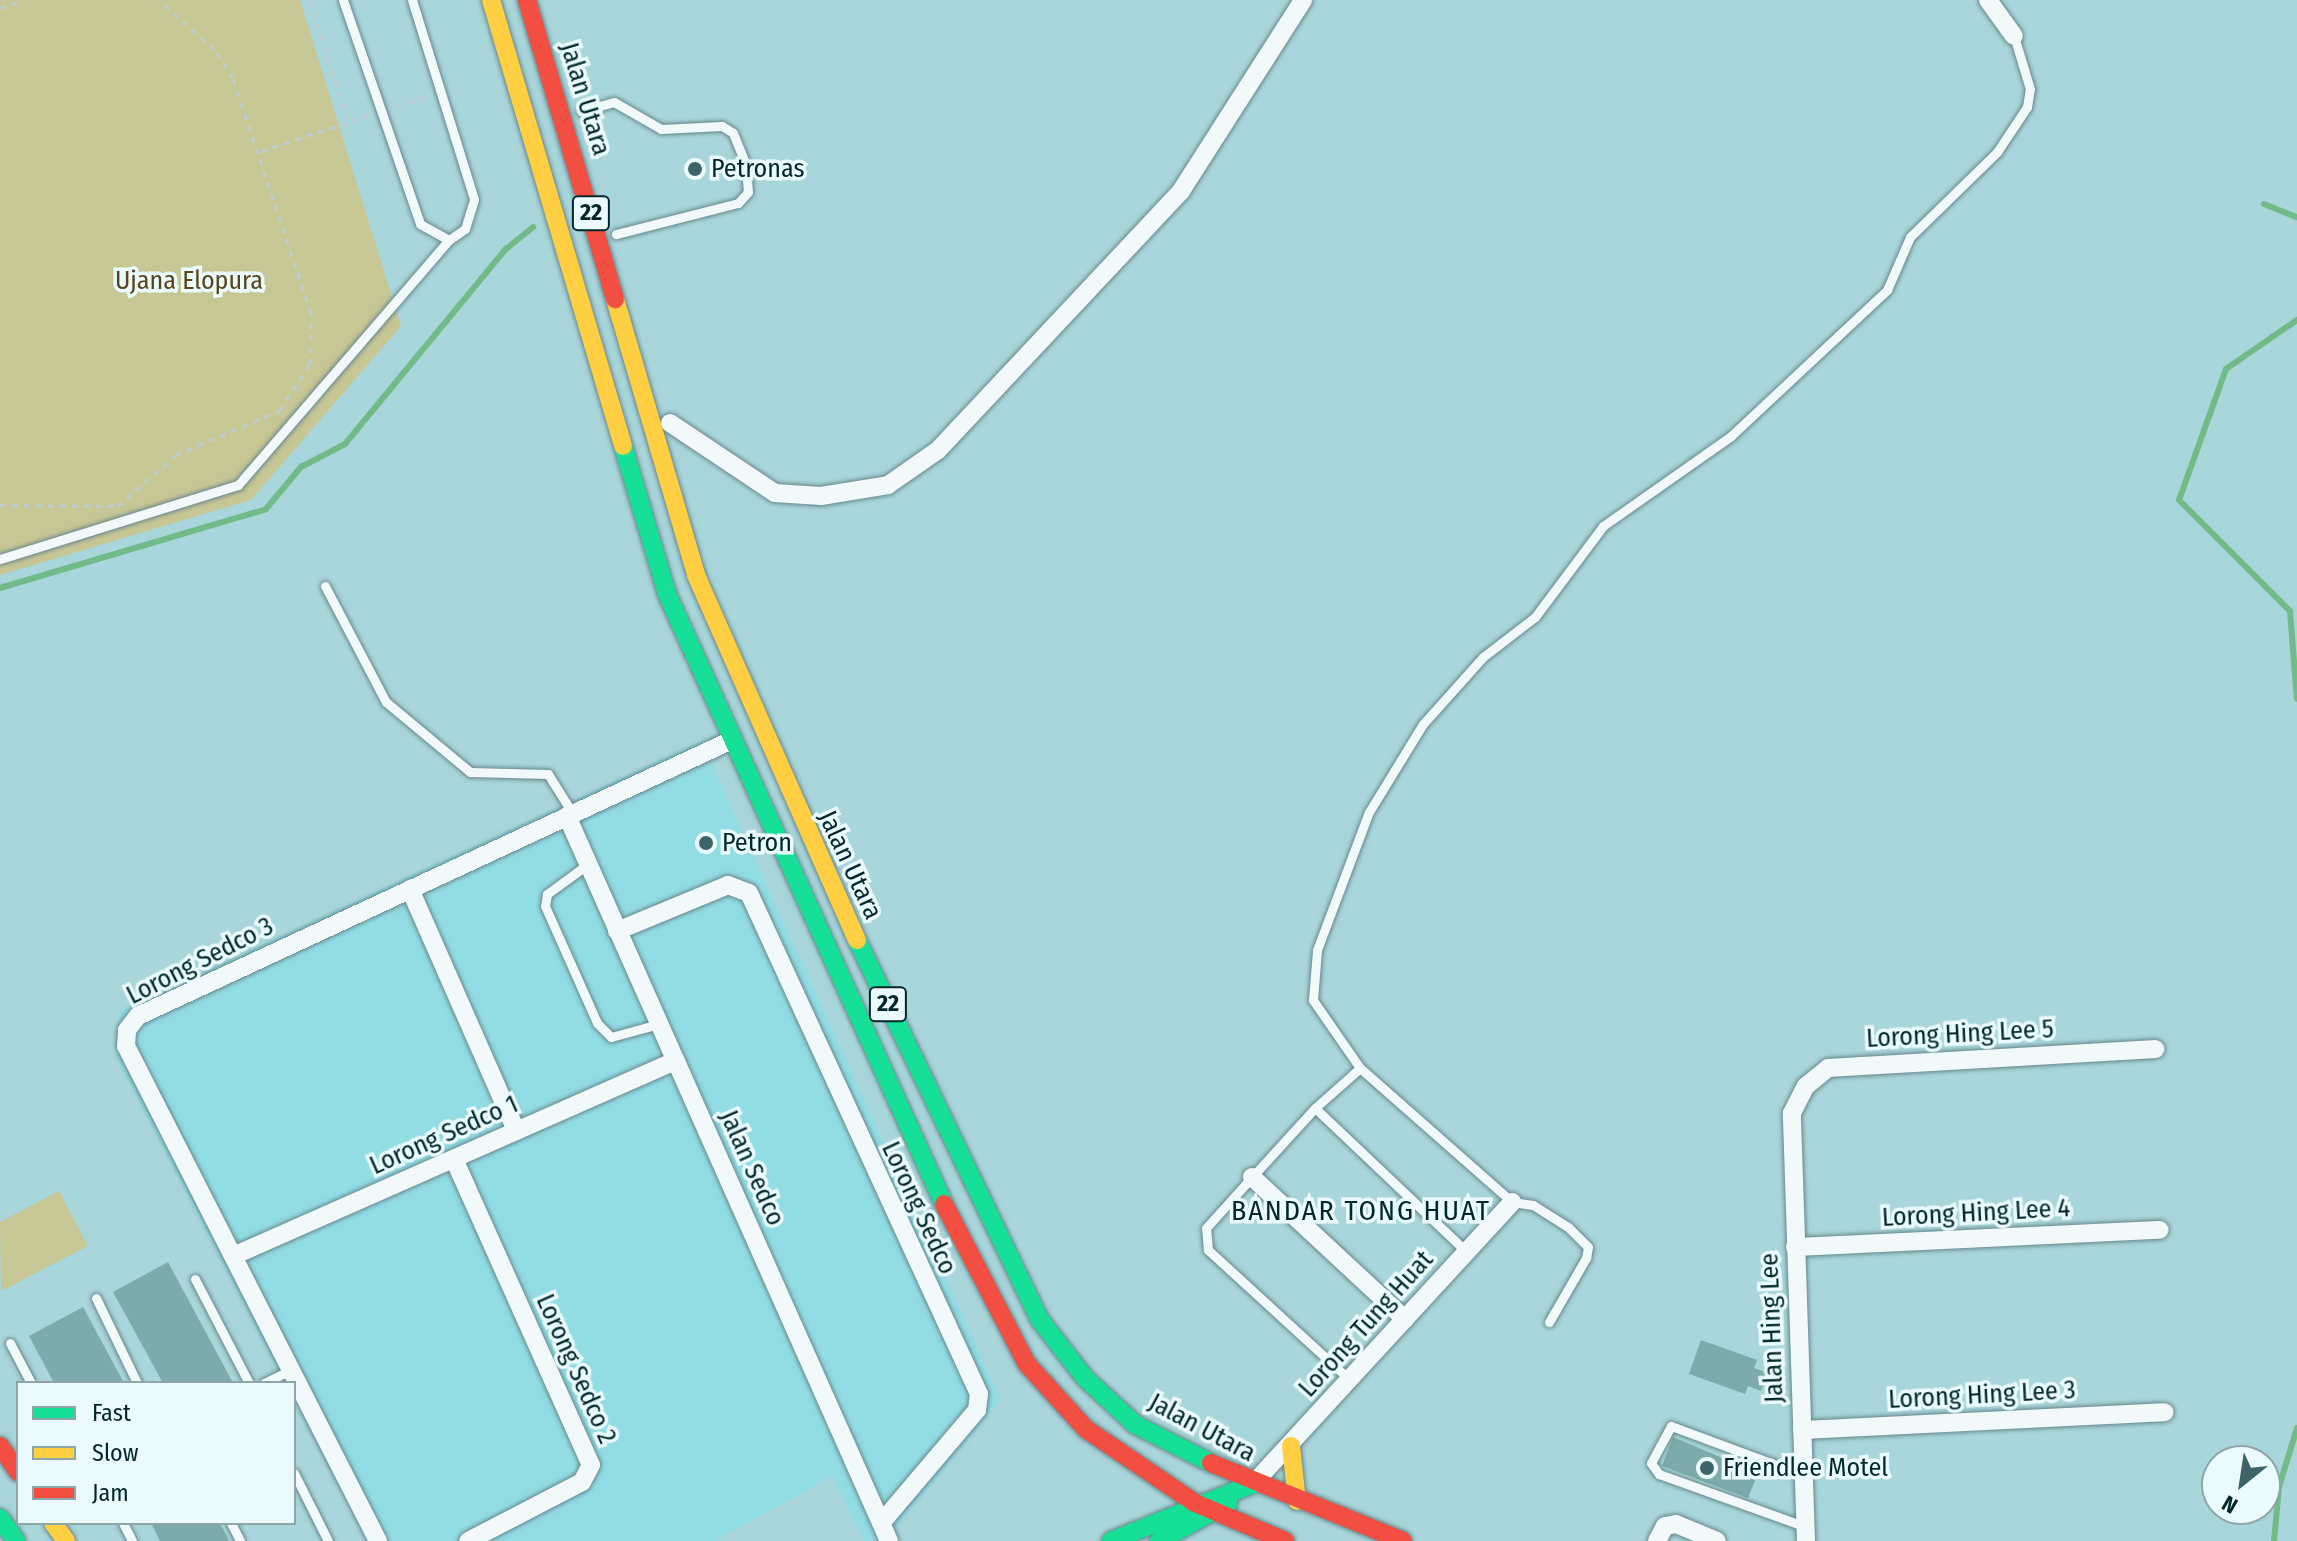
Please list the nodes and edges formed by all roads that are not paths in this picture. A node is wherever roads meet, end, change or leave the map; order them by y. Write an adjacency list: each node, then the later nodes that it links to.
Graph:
1 (343, 0): 14 (lane)
2 (412, 0): 14 (lane)
3 (470, 0): 12 (main road)
4 (491, 0): 12 (main road, 22)
5 (512, 0): 12 (main road)
6 (527, 0): 16 (main road, Jalan Utara / 22)
7 (538, 0): 11 (main road)
8 (1303, 0): 15 (street)
9 (1988, 0): 10 (street)
10 (2014, 36): 29 (lane)
11 (581, 111): 13 (main road); 13 (lane)
12 (548, 180): 19 (main road, 22)
13 (616, 234): 15 (main road)
14 (449, 240): 17 (lane)
15 (670, 423): 16 (main road); 20 (main road)
16 (650, 427): 19 (main road); 20 (main road, Jalan Utara / 22)
17 (0, 559)
18 (325, 586): 22 (lane)
19 (698, 668): 21 (main road, 22)
20 (767, 738): 58 (main road, Jalan Utara / 22)
21 (730, 741): 22 (street, Lorong Sedco 3); 60 (main road, 22)
22 (570, 815): 23 (street, Jalan Sedco); 24 (street, Lorong Sedco 3)
23 (588, 864): 25 (street, Jalan Sedco); 26 (lane)
24 (410, 889): 32 (street); 39 (street, Lorong Sedco 3)
25 (617, 931): 26 (street, Jalan Sedco); 63 (street, Lorong Sedco)
26 (659, 1024): 28 (street, Jalan Sedco)
27 (2155, 1049): 31 (street, Lorong Hing Lee 5)
28 (676, 1061): 32 (street, Lorong Sedco 1); 63 (street, Jalan Sedco)
29 (1360, 1068): 30 (lane); 35 (lane)
30 (1315, 1108): 34 (lane); 38 (lane)
31 (1792, 1113): 37 (street, Jalan Hing Lee)
32 (516, 1131): 33 (street, Lorong Sedco 1)
33 (454, 1159): 39 (street, Lorong Sedco 1); 69 (street, Lorong Sedco 2)
34 (1252, 1177): 42 (street); 46 (lane)
35 (1512, 1202): 38 (street, Lorong Tung Huat); 43 (lane)
36 (2160, 1230): 37 (street, Lorong Hing Lee 4)
37 (1795, 1247): 52 (street, Jalan Hing Lee)
38 (1467, 1252): 42 (street, Lorong Tung Huat)
39 (233, 1256): 45 (street, Lorong Sedco 3)
40 (195, 1279): 49 (lane)
41 (96, 1298): 48 (lane)
42 (1405, 1319): 46 (street, Lorong Tung Huat)
43 (1549, 1322)
44 (10, 1343): 47 (lane)
45 (291, 1370): 50 (lane); 68 (street, Lorong Sedco 3)
46 (1350, 1380): 54 (street, Lorong Tung Huat)
47 (30, 1381)
48 (136, 1381)
49 (248, 1381)
50 (268, 1381)
51 (2165, 1412): 52 (street, Lorong Hing Lee 3)
52 (1802, 1430): 56 (street, Jalan Hing Lee)
53 (0, 1446): 55 (main road)
54 (1291, 1446): 58 (street, Lorong Tung Huat); 59 (main road)
55 (16, 1469)
56 (1803, 1475): 65 (street, Jalan Hing Lee); 65 (lane)
57 (296, 1477): 67 (lane)
58 (1253, 1484): 59 (main road, Jalan Utara / 22); 60 (main road); 61 (main road)
59 (1297, 1501): 74 (main road, Jalan Utara / 22)
60 (1189, 1506): 61 (main road, 22); 64 (main road); 71 (main road)
61 (1214, 1514): 64 (main road); 73 (main road, 22)
62 (0, 1518): 66 (main road)
63 (881, 1523): 70 (street, Jalan Sedco)
64 (1203, 1531): 72 (main road)
65 (1806, 1534)
66 (16, 1541)
67 (328, 1541)
68 (378, 1541)
69 (468, 1541)
70 (889, 1541)
71 (1111, 1541)
72 (1159, 1541)
73 (1285, 1541)
74 (1403, 1541)
75 (1657, 1541): 76 (street)
76 (1717, 1541)

